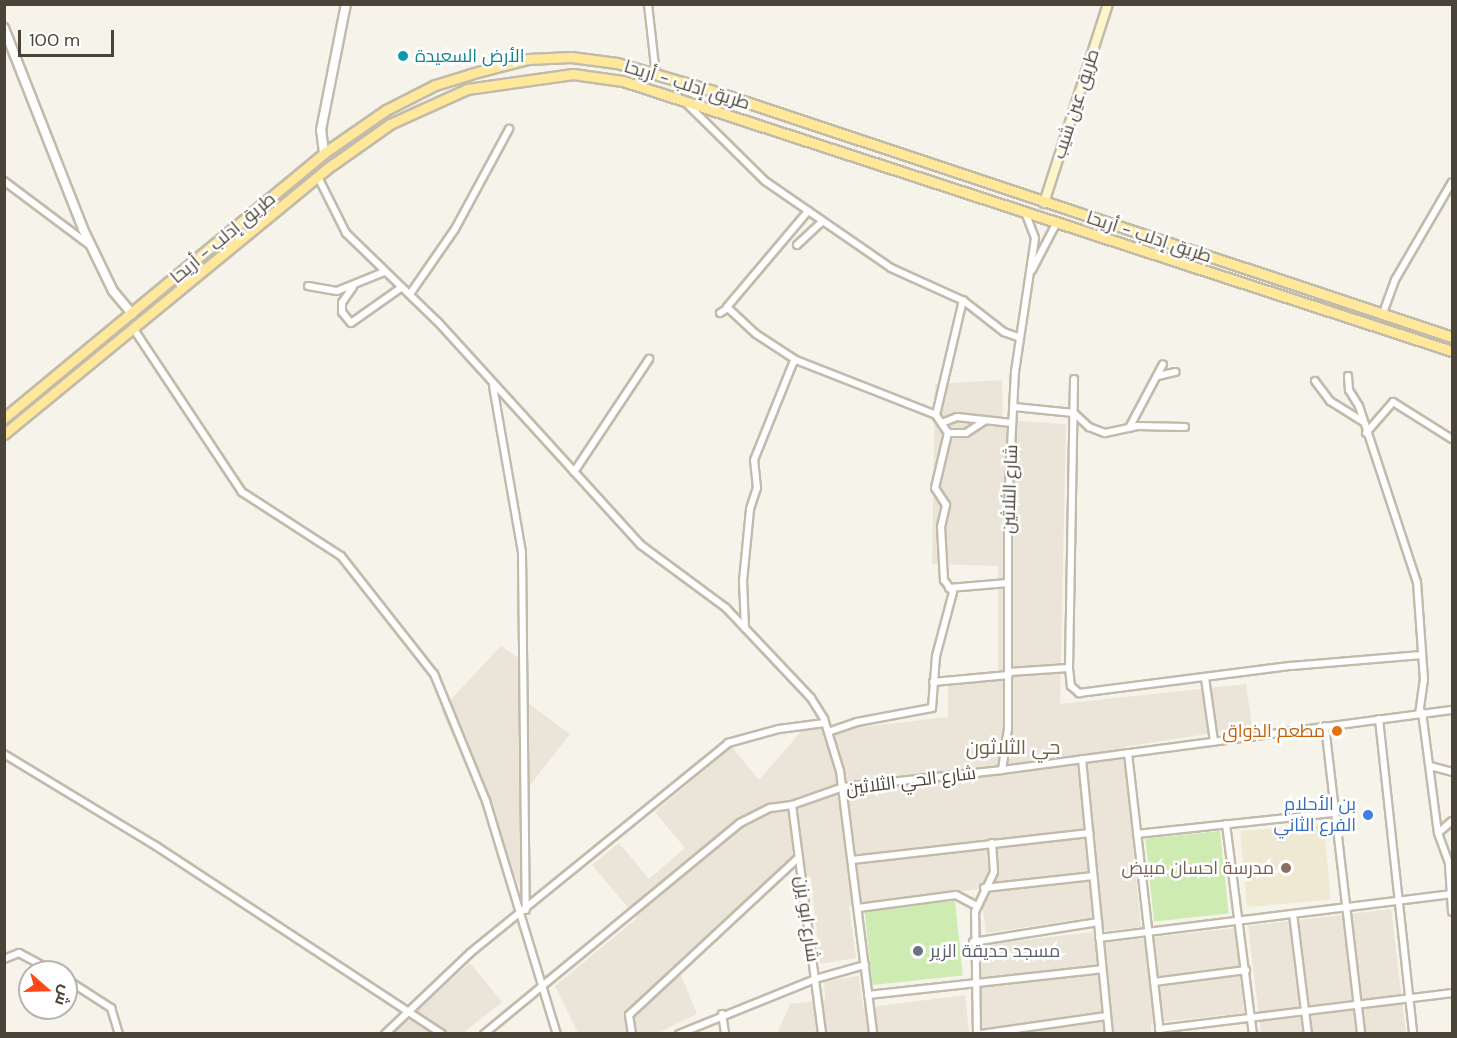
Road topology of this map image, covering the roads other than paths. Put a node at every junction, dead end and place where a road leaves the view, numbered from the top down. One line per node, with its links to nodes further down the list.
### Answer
1 (346, 4): 9 (street)
2 (648, 4): 6 (street)
3 (1108, 4): 15 (main road, طريق عين شيب)
4 (4, 28): 5 (street)
5 (7, 41): 22 (street)
6 (656, 75): 9 (main road, طريق إدلب - أريحا); 13 (main road, طريق إدلب - أريحا)
7 (683, 100): 10 (main road, طريق إدلب - أريحا); 14 (main road, طريق إدلب - أريحا); 16 (street)
8 (509, 129): 29 (street)
9 (324, 153): 20 (main road, طريق إدلب - أريحا)
10 (318, 177): 23 (main road, طريق إدلب - أريحا); 24 (street)
11 (4, 181): 22 (street)
12 (1452, 182): 33 (street)
13 (984, 184): 14 (main road); 15 (main road, طريق إدلب - أريحا)
14 (980, 196): 17 (main road, طريق إدلب - أريحا)
15 (1044, 203): 33 (main road, طريق إدلب - أريحا)
16 (808, 211): 18 (street); 31 (street)
17 (1024, 211): 19 (main road, طريق إدلب - أريحا); 25 (street, شارع الثلاثين)
18 (823, 221): 21 (street); 30 (street)
19 (1057, 222): 25 (street); 38 (main road, طريق إدلب - أريحا)
20 (222, 239): 23 (main road); 34 (main road, طريق إدلب - أريحا)
21 (797, 245)
22 (91, 246): 34 (street)
23 (230, 250): 35 (main road, طريق إدلب - أريحا)
24 (384, 272): 27 (street); 28 (street)
25 (1028, 282): 37 (street, شارع الثلاثين)
26 (308, 286): 27 (street)
27 (353, 287): 28 (street)
28 (402, 287): 29 (street)
29 (410, 294): 47 (street)
30 (963, 300): 37 (street); 50 (street)
31 (727, 307): 32 (street); 40 (street)
32 (720, 313)
33 (1383, 313): 36 (main road, طريق إدلب - أريحا)
34 (132, 314): 51 (main road, طريق إدلب - أريحا)
35 (133, 328): 60 (main road, طريق إدلب - أريحا); 103 (street)
36 (1452, 337)
37 (1018, 338): 48 (street, شارع الثلاثين)
38 (1452, 351)
39 (649, 359): 62 (street)
40 (796, 360): 50 (street); 65 (street)
41 (1163, 364): 43 (street)
42 (1176, 372): 43 (street)
43 (1158, 376): 57 (street)
44 (1348, 376): 55 (street)
45 (1074, 379): 49 (street)
46 (1315, 381): 55 (street)
47 (493, 385): 62 (street); 103 (street)
48 (1014, 407): 49 (street); 54 (street, شارع الثلاثين)
49 (1074, 413): 57 (street); 67 (street)
50 (936, 415): 52 (street)
51 (4, 418)
52 (944, 422): 53 (street); 58 (street)
53 (983, 422): 54 (street); 58 (street)
54 (1012, 423): 63 (street, شارع الثلاثين)
55 (1364, 423): 59 (street)
56 (1185, 427): 57 (street)
57 (1129, 428)
58 (948, 433): 64 (street)
59 (1366, 433): 61 (street); 66 (street)
60 (4, 434)
61 (1452, 439)
62 (574, 472): 65 (street)
63 (1008, 583): 64 (street); 68 (street, شارع الثلاثين)
64 (949, 588): 70 (street)
65 (746, 628): 74 (street)
66 (1422, 655): 69 (street); 72 (street)
67 (1069, 668): 68 (street); 69 (street)
68 (1009, 673): 70 (street); 82 (street, شارع الثلاثين)
69 (1205, 678): 77 (street)
70 (933, 682): 76 (street)
71 (1452, 710): 72 (street, شارع الحي الثلاثين)
72 (1420, 712): 73 (street, شارع الحي الثلاثين); 81 (street)
73 (1379, 719): 75 (street, شارع الحي الثلاثين); 99 (street)
74 (825, 723): 76 (street); 103 (street)
75 (1325, 726): 77 (street, شارع الحي الثلاثين); 86 (street)
76 (828, 732): 84 (street)
77 (1214, 741): 78 (street, شارع الحي الثلاثين)
78 (1128, 753): 80 (street, شارع الحي الثلاثين); 91 (street)
79 (4, 754): 125 (street)
80 (1082, 759): 82 (street, شارع الحي الثلاثين); 89 (street)
81 (1430, 766): 83 (street); 90 (street)
82 (1002, 770): 84 (street, شارع الحي الثلاثين)
83 (1452, 772)
84 (843, 787): 85 (street, شارع الحي الثلاثين); 94 (street)
85 (792, 804): 93 (street, شارع ابو يزن); 119 (street, شارع الحي الثلاثين)
86 (1334, 813): 88 (street); 102 (street)
87 (1452, 821): 90 (street)
88 (1226, 824): 91 (street); 106 (street)
89 (1089, 833): 92 (street); 96 (street)
90 (1438, 833): 95 (street)
91 (1137, 834): 108 (street)
92 (992, 843): 94 (street); 97 (street)
93 (799, 857): 116 (street, شارع ابو يزن); 136 (street)
94 (852, 860): 101 (street)
95 (1451, 865): 98 (street)
96 (1094, 876): 97 (street); 107 (street)
97 (984, 888): 100 (street)
98 (1450, 894): 99 (street); 104 (street)
99 (1396, 902): 102 (street); 123 (street)
100 (977, 906): 101 (street); 110 (street)
101 (858, 908): 113 (street)
102 (1347, 908): 105 (street); 124 (street)
103 (524, 912): 119 (street); 125 (street)
104 (1452, 912)
105 (1293, 914): 106 (street); 126 (street)
106 (1240, 920): 108 (street); 115 (street)
107 (1098, 922): 109 (street); 110 (street)
108 (1148, 930): 109 (street); 117 (street)
109 (1099, 938): 114 (street)
110 (973, 942): 118 (street)
111 (4, 959): 112 (street)
112 (32, 960)
113 (865, 965): 116 (street); 122 (street)
114 (1102, 969): 118 (street); 128 (street)
115 (1246, 970): 117 (street); 129 (street)
116 (815, 979): 127 (street); 139 (street, شارع ابو يزن)
117 (1154, 981): 130 (street)
118 (973, 982): 122 (street); 141 (street)
119 (542, 984): 134 (street, شارع الحي الثلاثين); 135 (street)
120 (78, 987): 131 (street)
121 (1452, 993): 123 (street)
122 (868, 995): 140 (street)
123 (1408, 997): 124 (street); 146 (street)
124 (1357, 1004): 126 (street); 145 (street)
125 (407, 1009): 132 (street); 133 (street)
126 (1305, 1012): 129 (street); 144 (street)
127 (722, 1014): 137 (street); 138 (street)
128 (1107, 1016): 141 (street); 142 (street)
129 (1251, 1018): 130 (street); 143 (street)
130 (1159, 1031)
131 (119, 1034)
132 (384, 1034)
133 (442, 1034)
134 (484, 1034)
135 (557, 1034)
136 (632, 1034)
137 (679, 1034)
138 (725, 1034)
139 (822, 1034)
140 (873, 1034)
141 (978, 1034)
142 (1109, 1034)
143 (1253, 1034)
144 (1308, 1034)
145 (1360, 1034)
146 (1413, 1034)

